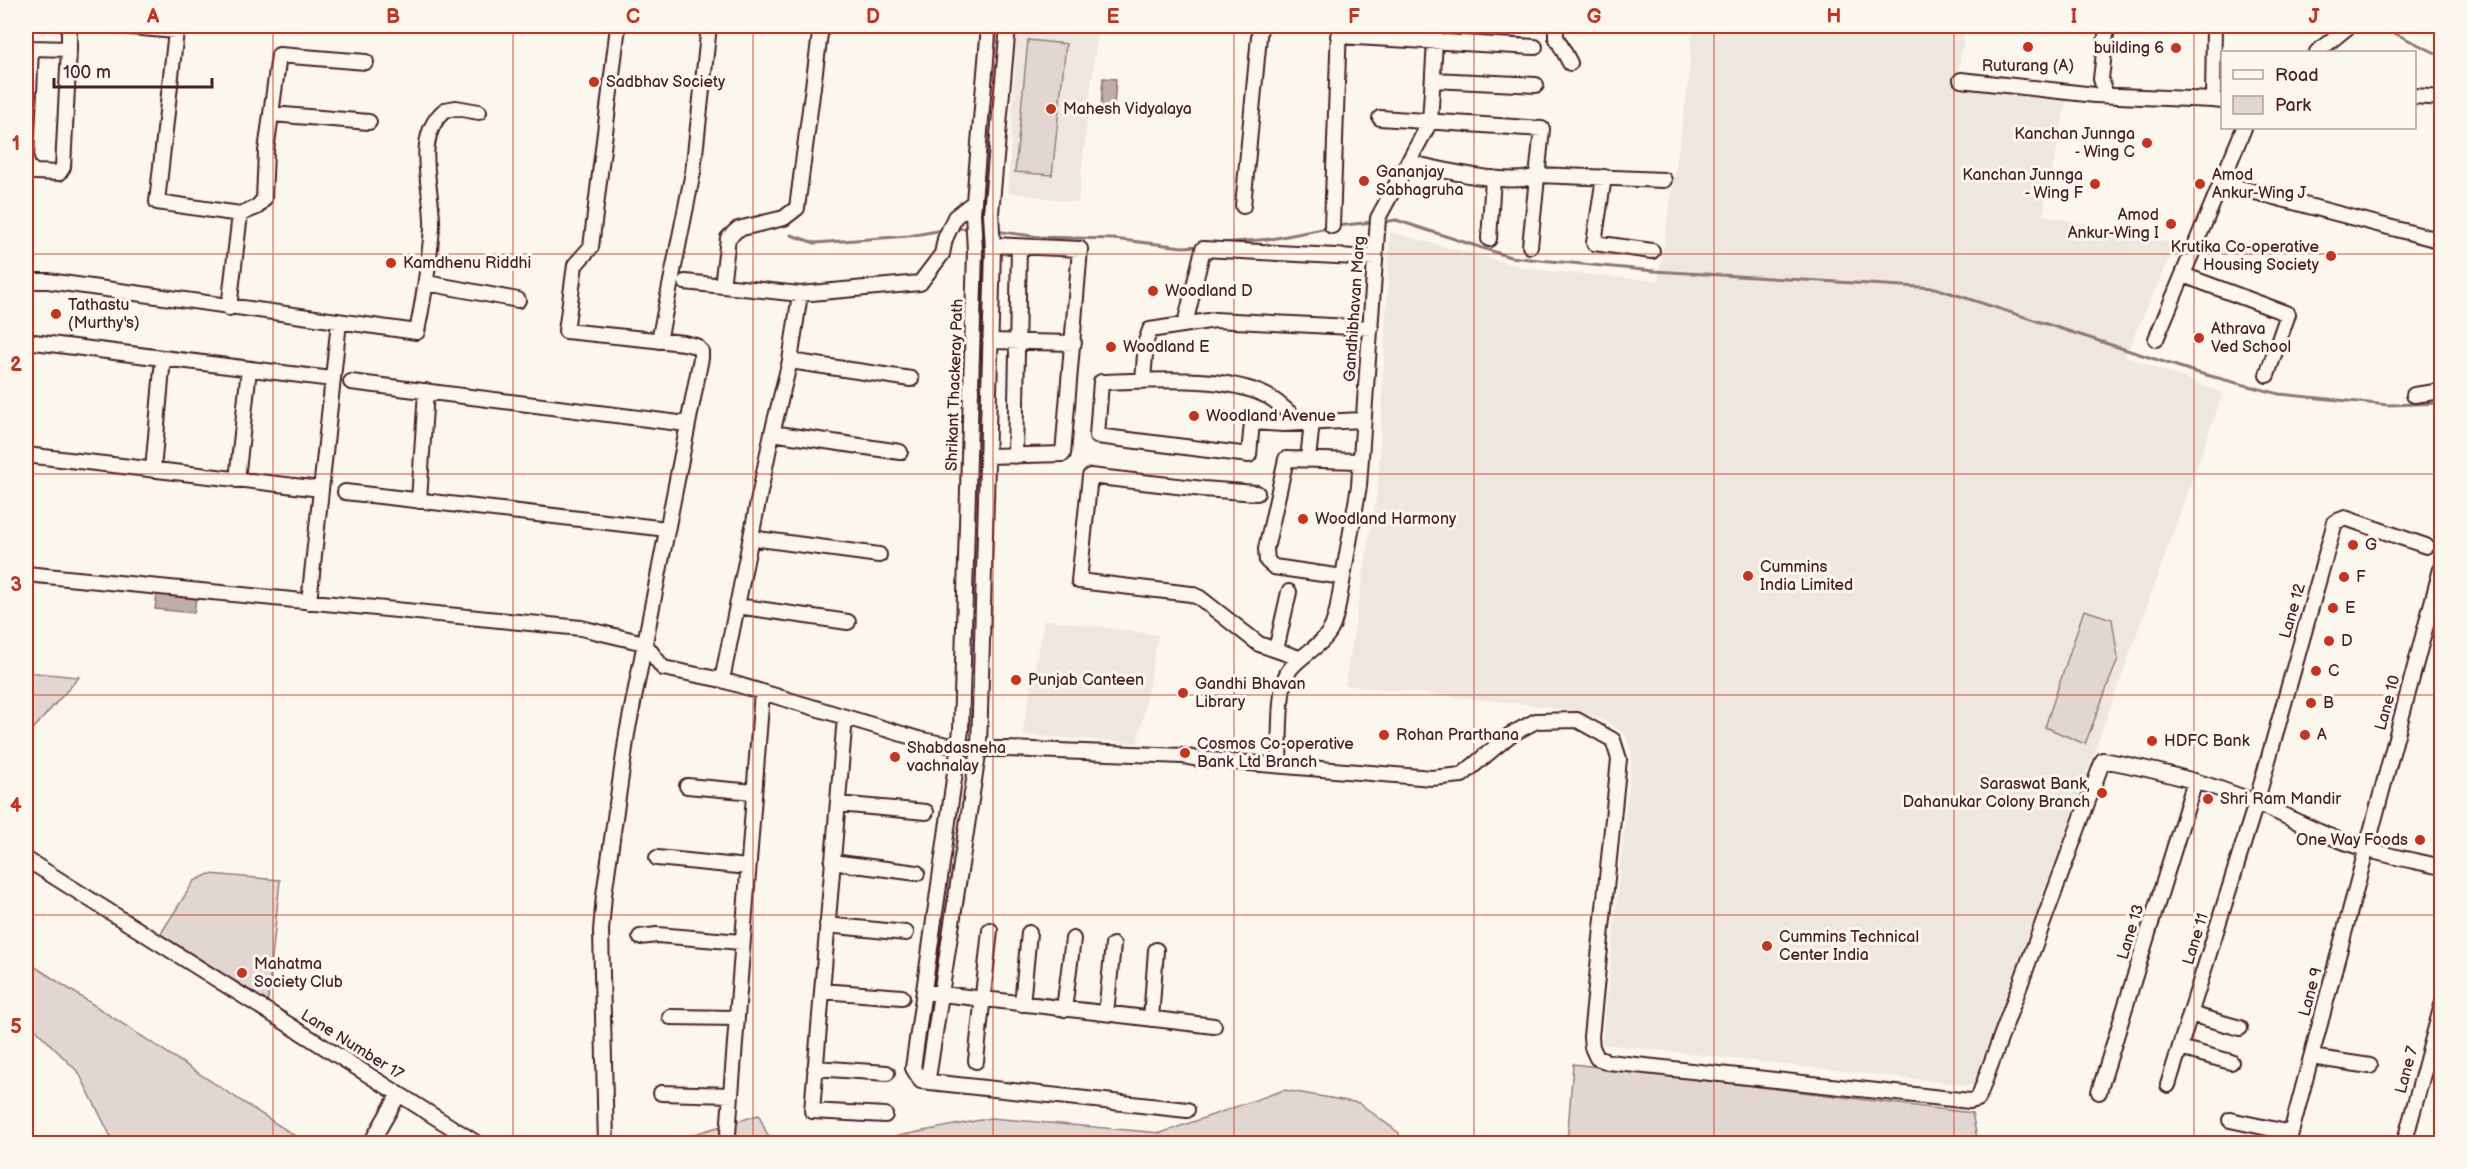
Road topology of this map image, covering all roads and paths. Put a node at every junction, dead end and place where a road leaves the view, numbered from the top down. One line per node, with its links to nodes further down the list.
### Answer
1 (69, 26): 18 (street)
2 (119, 26): 43 (street)
3 (618, 26): 64 (street)
4 (709, 26): 64 (street)
5 (821, 26): 56 (street)
6 (989, 26): 42 (street, Shrikant Thackeray Path)
7 (1008, 26): 46 (street, Shrikant Thackeray Path)
8 (1260, 26): 41 (street)
9 (1436, 26): 15 (street, Gandhibhavan Marg)
10 (1556, 26): 21 (street)
11 (2107, 26): 25 (street)
12 (2214, 26): 28 (street)
13 (2349, 26): 19 (street)
14 (1339, 31): 15 (street); 44 (street)
15 (1435, 41): 16 (street); 22 (street, Gandhibhavan Marg)
16 (1535, 47)
17 (28, 48): 18 (street); 18 (street)
18 (69, 49)
19 (2318, 51)
20 (366, 62): 30 (street)
21 (1570, 63)
22 (1432, 80): 24 (street); 33 (street, Gandhibhavan Marg)
23 (1961, 80): 25 (street)
24 (1536, 85)
25 (2106, 95): 28 (street)
26 (2416, 96): 27 (street)
27 (2442, 98)
28 (2218, 100)
29 (480, 112): 55 (street)
30 (272, 114): 32 (street); 43 (street)
31 (1380, 118): 33 (street)
32 (369, 122)
33 (1430, 122): 35 (street, Gandhibhavan Marg); 36 (street)
34 (2244, 129): 40 (street)
35 (1408, 162): 38 (street); 51 (street, Gandhibhavan Marg)
36 (1538, 175): 37 (street); 38 (street); 48 (street)
37 (1604, 177): 39 (street); 50 (street)
38 (1493, 178): 45 (street)
39 (1664, 180)
40 (2221, 183): 47 (street); 52 (street)
41 (1243, 206)
42 (974, 208): 57 (street); 113 (street, Shrikant Thackeray Path)
43 (240, 214): 59 (street)
44 (1332, 226)
45 (1489, 239)
46 (993, 241): 49 (street); 66 (street, Shrikant Thackeray Path)
47 (2442, 241)
48 (1530, 246)
49 (1019, 247): 67 (street); 68 (street)
50 (1652, 251)
51 (1375, 258): 61 (street); 62 (street, Gandhibhavan Marg)
52 (2183, 275): 63 (street); 72 (street)
53 (26, 281): 59 (street)
54 (686, 282): 56 (street)
55 (427, 283): 58 (street); 60 (street)
56 (722, 286): 57 (street)
57 (800, 294): 70 (street)
58 (518, 300)
59 (229, 308): 60 (street)
60 (339, 322): 73 (street)
61 (1185, 324): 62 (street); 75 (street)
62 (1371, 328): 80 (street, Gandhibhavan Marg)
63 (2156, 339)
64 (659, 340): 82 (street)
65 (26, 341): 69 (street)
66 (990, 341): 67 (street); 86 (street, Shrikant Thackeray Path)
67 (1016, 341): 68 (street); 87 (street)
68 (1074, 343): 87 (street)
69 (163, 358): 71 (street); 90 (street)
70 (790, 361): 74 (street); 83 (street)
71 (249, 369): 73 (street); 91 (street)
72 (2267, 375)
73 (332, 379): 92 (street)
74 (911, 379)
75 (1143, 381): 81 (street); 81 (street)
76 (351, 382): 77 (street)
77 (426, 391): 82 (street); 95 (street)
78 (2442, 391): 79 (street)
79 (2414, 395)
80 (1362, 420): 81 (street); 89 (street, Gandhibhavan Marg)
81 (1306, 422): 88 (street)
82 (687, 424): 96 (street)
83 (772, 433): 84 (street); 97 (street)
84 (900, 452)
85 (26, 455): 90 (street)
86 (987, 456): 87 (street); 114 (street, Shrikant Thackeray Path)
87 (1015, 456)
88 (1308, 459): 89 (street); 102 (street)
89 (1360, 461): 102 (street, Gandhibhavan Marg)
90 (153, 470): 91 (street)
91 (237, 480): 92 (street)
92 (321, 489): 104 (street)
93 (345, 492): 95 (street)
94 (1257, 493): 108 (street)
95 (418, 501): 96 (street)
96 (667, 529): 107 (street)
97 (751, 538): 99 (street); 105 (street)
98 (2426, 546): 119 (street, Lane 12)
99 (879, 555)
100 (2442, 565): 124 (street, Lane 10)
101 (26, 574): 104 (street)
102 (1343, 577): 109 (street, Gandhibhavan Marg)
103 (1289, 592): 108 (street)
104 (309, 602): 107 (street)
105 (737, 606): 106 (street); 110 (street)
106 (848, 622)
107 (644, 642): 110 (street); 175 (street)
108 (1276, 650): 109 (street)
109 (1299, 658): 115 (street, Gandhibhavan Marg)
110 (722, 680): 111 (street)
111 (762, 692): 112 (street); 118 (street)
112 (845, 717): 113 (street); 120 (street)
113 (958, 747): 114 (street); 122 (street, Shrikant Thackeray Path)
114 (979, 748): 115 (street); 123 (street, Shrikant Thackeray Path)
115 (1279, 765): 116 (street)
116 (2195, 781): 119 (street); 164 (street, Lane 13)
117 (687, 786): 118 (street)
118 (754, 792): 128 (street)
119 (2256, 803): 124 (street); 149 (street, Lane 11)
120 (838, 804): 121 (street); 127 (street)
121 (926, 812)
122 (946, 835): 123 (street); 141 (street, Shrikant Thackeray Path)
123 (965, 837): 142 (street, Shrikant Thackeray Path)
124 (2367, 850): 129 (street); 156 (street, Lane 9)
125 (657, 858): 128 (street)
126 (26, 859): 166 (street, Lane Number 17)
127 (832, 862): 130 (street); 131 (street)
128 (748, 867): 137 (street)
129 (2442, 867)
130 (917, 873)
131 (827, 925): 133 (street); 140 (street)
132 (990, 930): 144 (street)
133 (906, 933)
134 (1029, 933): 145 (street)
135 (640, 937): 137 (street)
136 (1073, 939): 147 (street)
137 (741, 942): 151 (street)
138 (1113, 945): 148 (street)
139 (1156, 950): 152 (street)
140 (822, 991): 143 (street); 160 (street)
141 (924, 992): 142 (street); 162 (street, Shrikant Thackeray Path)
142 (940, 994): 144 (street); 162 (street, Shrikant Thackeray Path)
143 (902, 998)
144 (983, 999): 145 (street); 157 (street)
145 (1022, 1004): 147 (street)
146 (2442, 1005): 176 (street, Lane 7)
147 (1064, 1009): 148 (street)
148 (1106, 1013): 152 (street)
149 (2190, 1014): 154 (street); 155 (street, Lane 11)
150 (670, 1017): 151 (street)
151 (736, 1018): 167 (street)
152 (1151, 1019): 153 (street)
153 (1214, 1026)
154 (2240, 1028)
155 (2180, 1048): 158 (street); 163 (street, Lane 11)
156 (2311, 1056): 159 (street); 172 (street, Lane 9)
157 (976, 1061)
158 (2231, 1062)
159 (2370, 1066)
160 (815, 1068): 161 (street); 169 (street)
161 (887, 1073)
162 (921, 1081): 168 (street)
163 (2168, 1085)
164 (2099, 1092)
165 (661, 1093): 167 (street)
166 (399, 1094): 173 (street); 174 (street, Lane Number 17)
167 (731, 1095): 171 (street)
168 (1187, 1110)
169 (885, 1115)
170 (2230, 1120): 172 (street)
171 (728, 1134)
172 (2283, 1138)
173 (372, 1141)
174 (478, 1143)
175 (606, 1143)
176 (2404, 1143)

